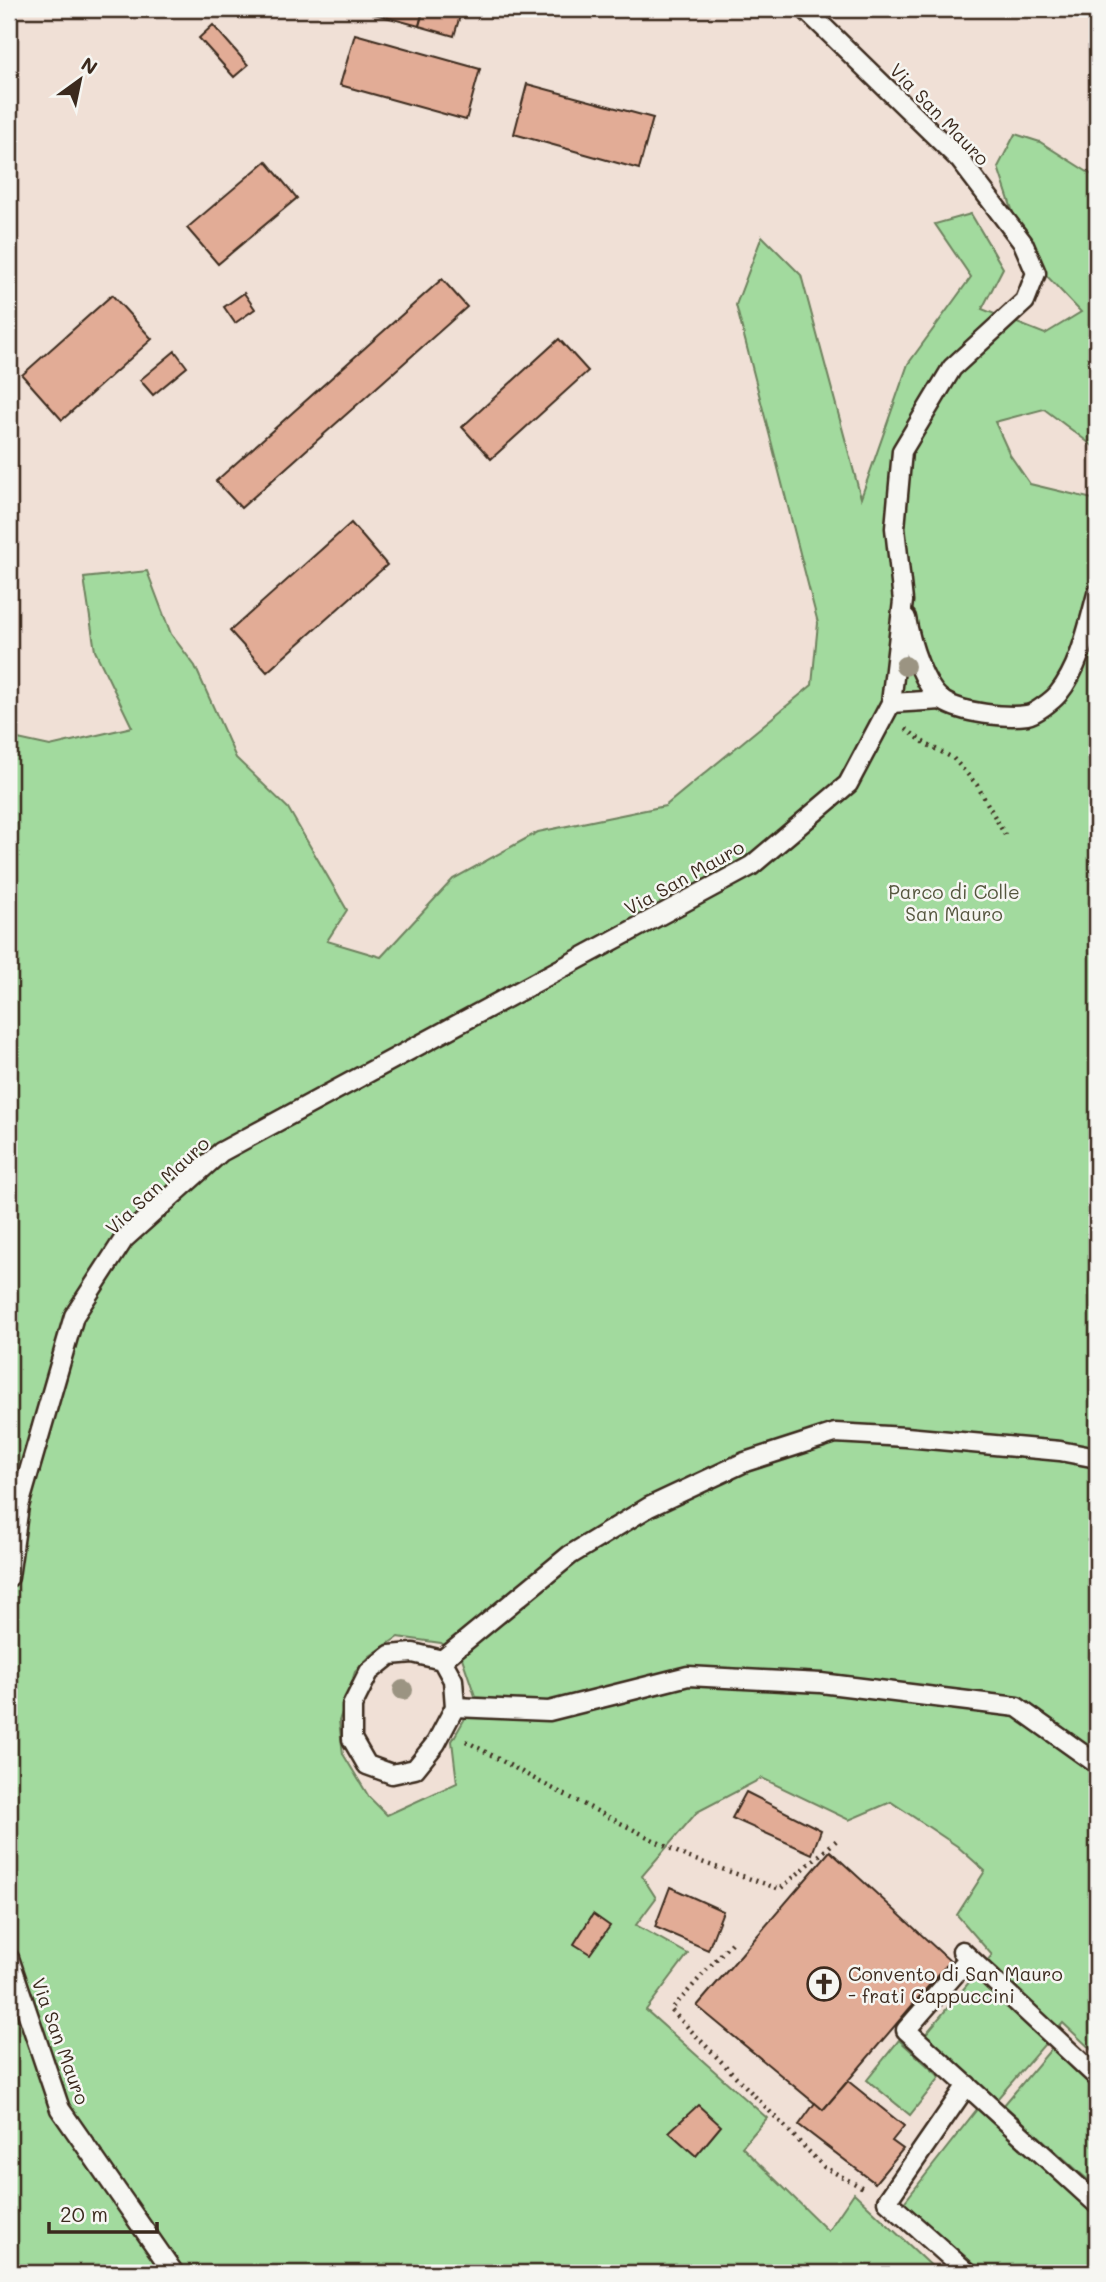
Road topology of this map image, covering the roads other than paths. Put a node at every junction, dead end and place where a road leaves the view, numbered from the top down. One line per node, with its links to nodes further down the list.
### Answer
1 (805, 9): 3 (lane, Via San Mauro)
2 (1097, 594): 4 (lane)
3 (903, 601): 4 (lane); 5 (lane, Via San Mauro)
4 (942, 700): 5 (lane)
5 (888, 709): 7 (lane, Via San Mauro)
6 (1097, 1458): 8 (lane)
7 (9, 1577)
8 (442, 1660): 9 (lane); 9 (lane)
9 (455, 1707): 10 (lane)
10 (1097, 1764)
11 (9, 1958): 15 (lane, Via San Mauro)
12 (1097, 2077): 13 (lane)
13 (967, 2085): 14 (lane); 16 (lane)
14 (1097, 2204)
15 (174, 2273)
16 (968, 2273)

